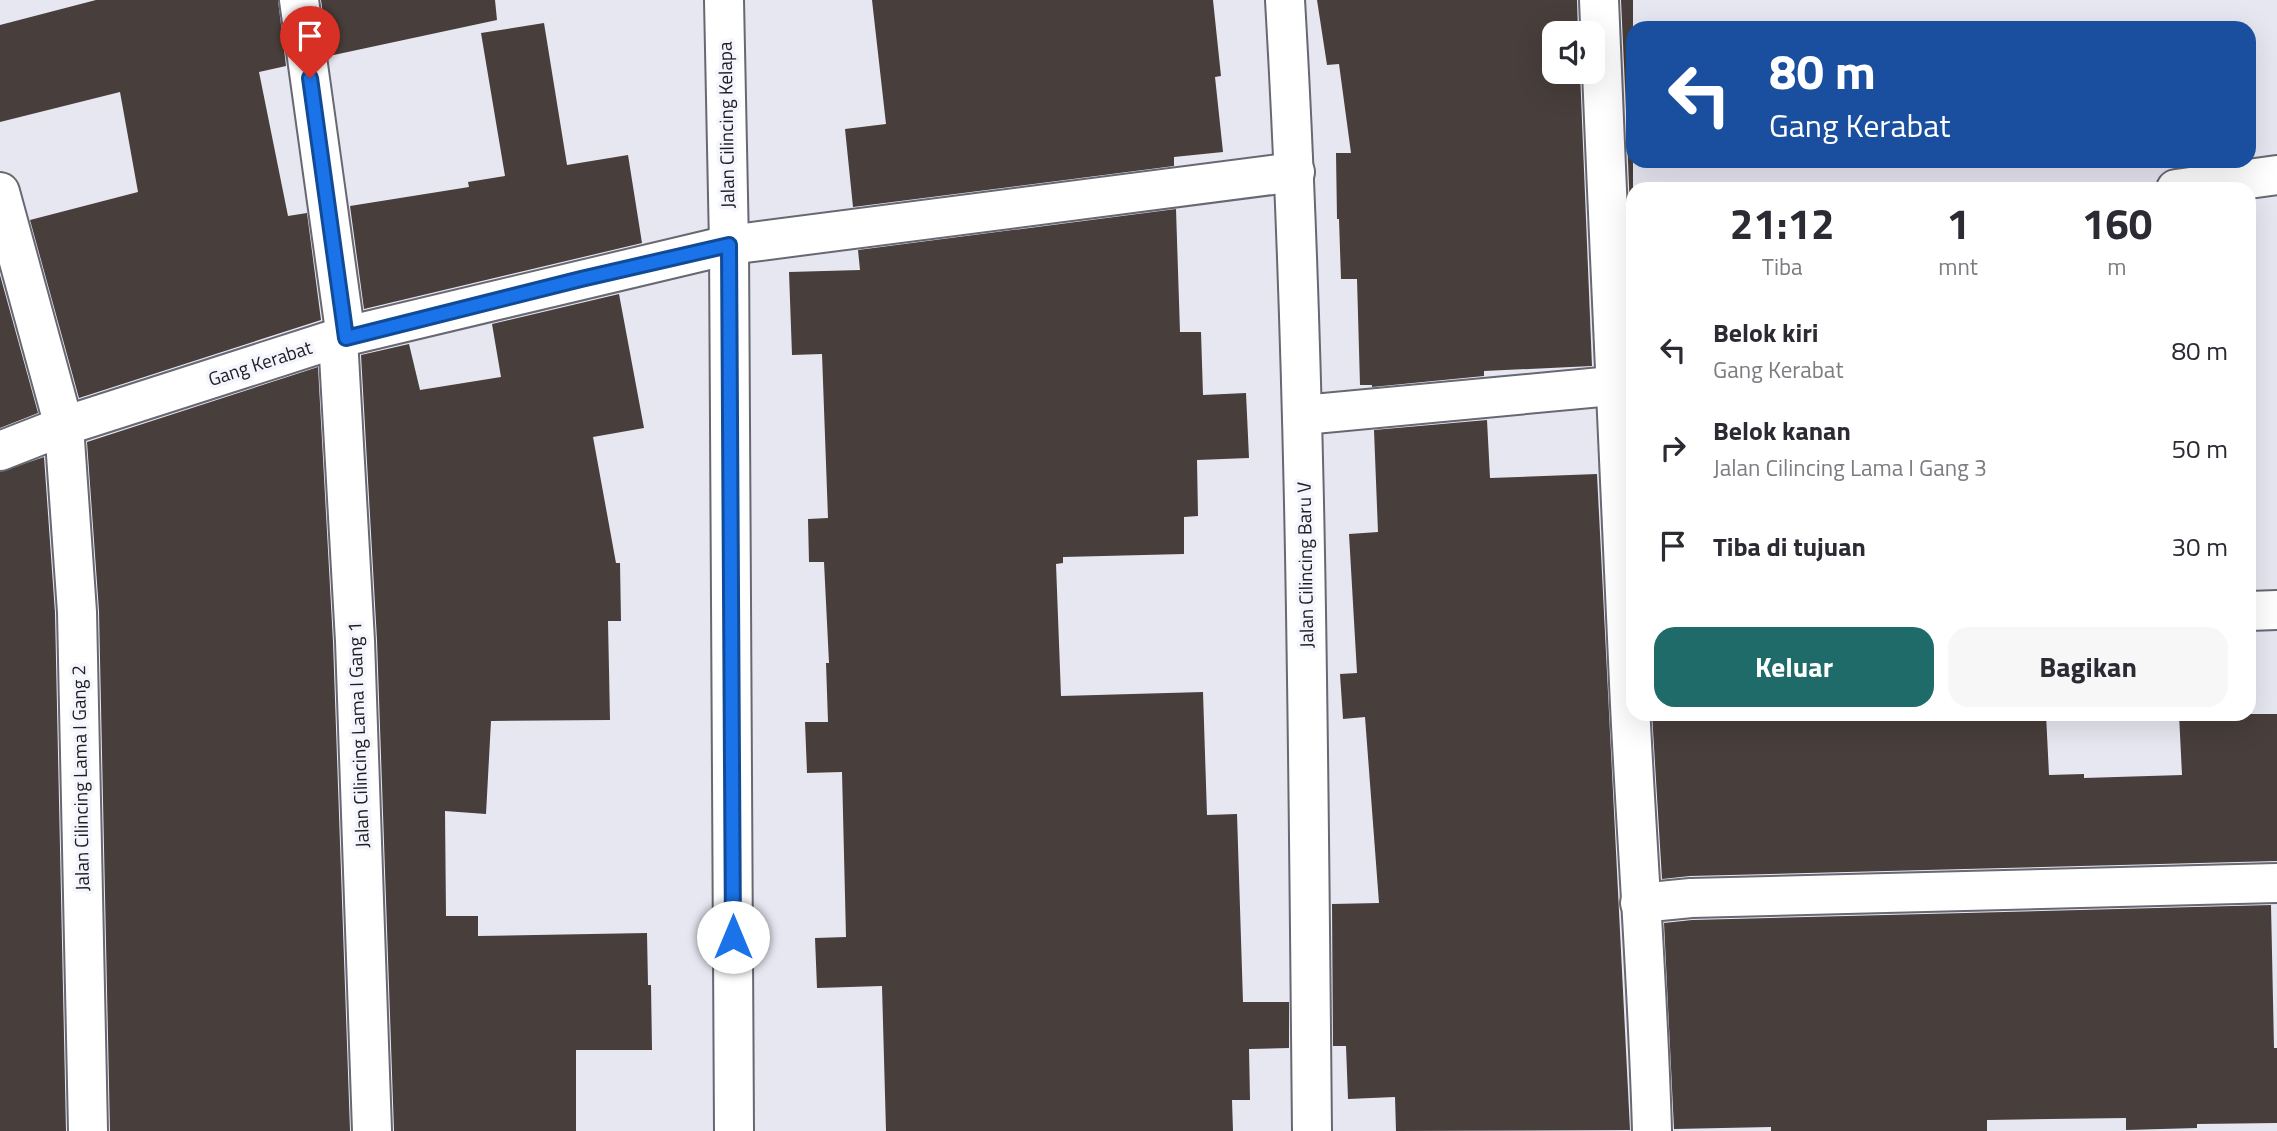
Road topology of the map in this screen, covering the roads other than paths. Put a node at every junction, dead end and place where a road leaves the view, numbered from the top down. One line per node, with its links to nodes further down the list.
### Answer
1 (299, 0): 11 (street, Jalan Cilincing Lama I Gang 1)
2 (724, 0): 10 (street, Jalan Cilincing Kelapa)
3 (1285, 0): 5 (street, Jalan Cilincing Baru V)
4 (1599, 0): 9 (street)
5 (1295, 172): 10 (street, Gang Kerabat); 13 (street, Jalan Cilincing Baru V)
6 (2277, 175): 7 (street)
7 (2226, 182)
8 (0, 192): 14 (street, Jalan Cilincing Lama I Gang 2)
9 (1621, 244): 12 (street)
10 (729, 245): 11 (street, Gang Kerabat); 24 (street, Jalan Cilincing Kelapa)
11 (342, 338): 14 (street, Gang Kerabat); 23 (street, Jalan Cilincing Lama I Gang 1)
12 (1623, 384): 13 (street); 16 (street)
13 (1303, 415): 25 (street, Jalan Cilincing Baru V)
14 (64, 426): 15 (street, Gang Kerabat); 22 (street, Jalan Cilincing Lama I Gang 2)
15 (0, 451)
16 (1626, 495)
17 (2277, 610): 18 (street)
18 (2256, 611)
19 (1633, 721): 21 (street)
20 (2277, 883): 21 (street)
21 (1640, 903): 26 (street)
22 (88, 1131)
23 (372, 1131)
24 (734, 1131)
25 (1312, 1131)
26 (1652, 1131)

